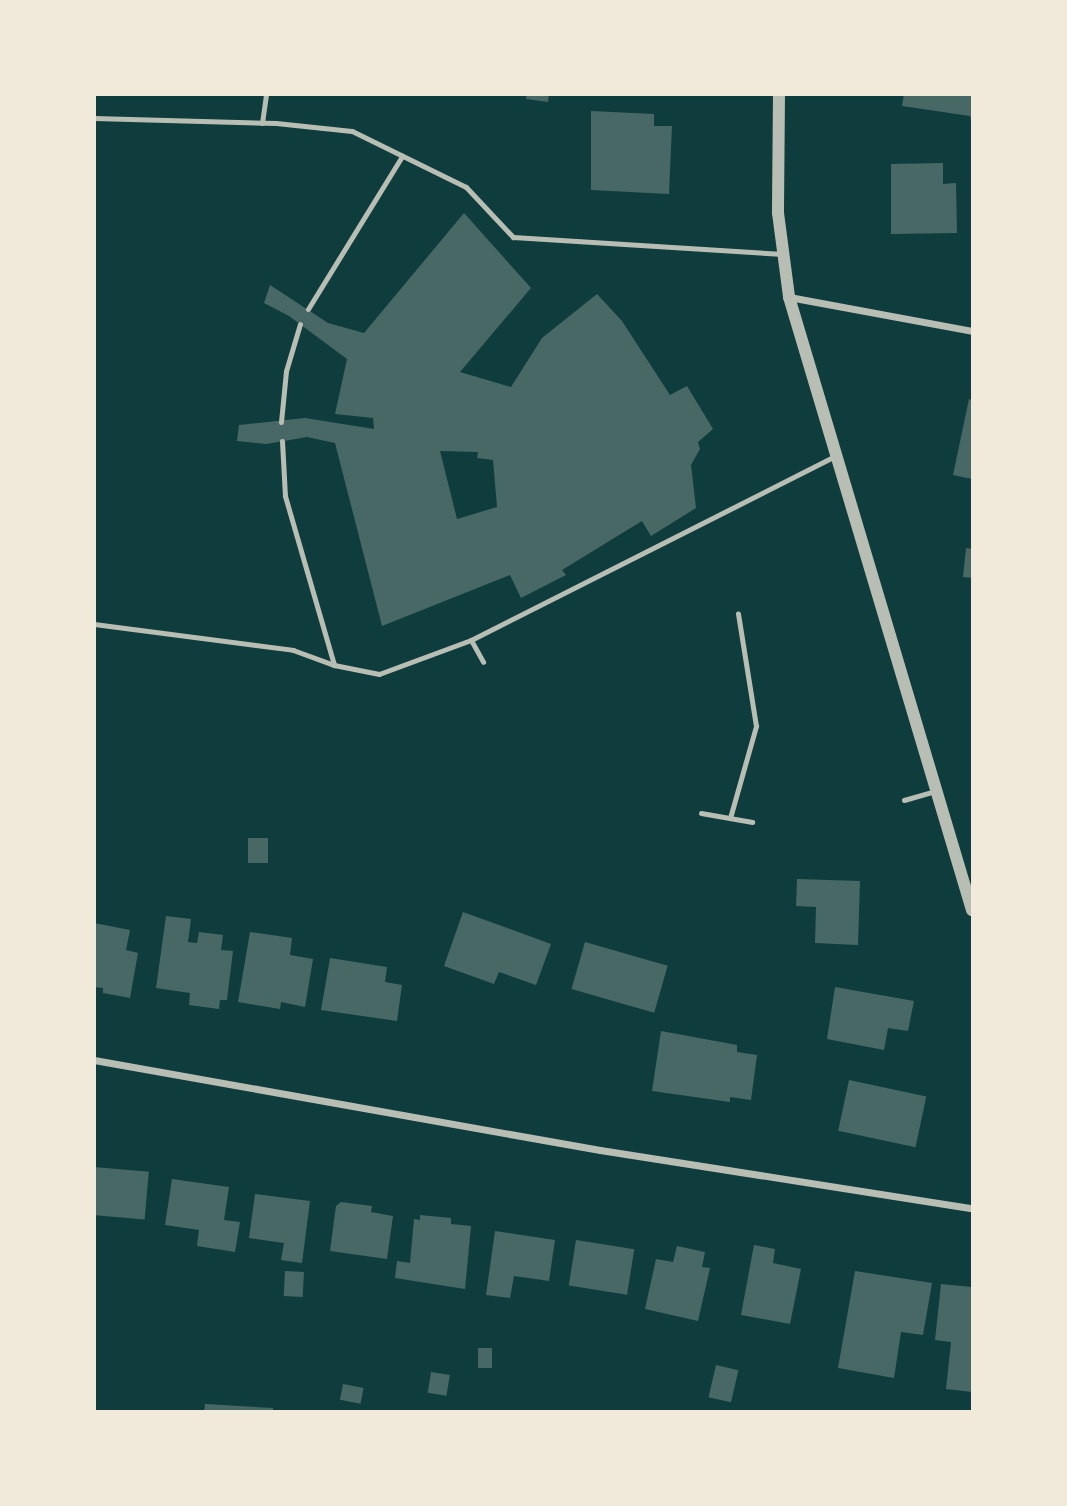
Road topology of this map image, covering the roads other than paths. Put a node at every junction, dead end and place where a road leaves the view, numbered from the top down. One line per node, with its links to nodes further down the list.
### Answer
1 (266, 94): 4 (lane)
2 (779, 94): 6 (street)
3 (94, 118): 4 (lane)
4 (262, 123): 5 (lane)
5 (402, 156): 6 (lane); 8 (lane)
6 (783, 254): 7 (street)
7 (789, 297): 10 (street); 13 (street)
8 (308, 309)
9 (300, 324): 11 (lane)
10 (972, 331)
11 (281, 422)
12 (282, 441): 18 (lane)
13 (836, 456): 16 (lane); 19 (street)
14 (738, 612): 22 (lane)
15 (94, 624): 18 (lane)
16 (471, 640): 17 (lane); 18 (lane)
17 (483, 662)
18 (334, 665)
19 (936, 791): 20 (lane); 24 (street)
20 (904, 800)
21 (701, 813): 22 (lane)
22 (730, 818): 23 (lane)
23 (752, 822)
24 (971, 903)
25 (94, 1060): 26 (street)
26 (972, 1208)

